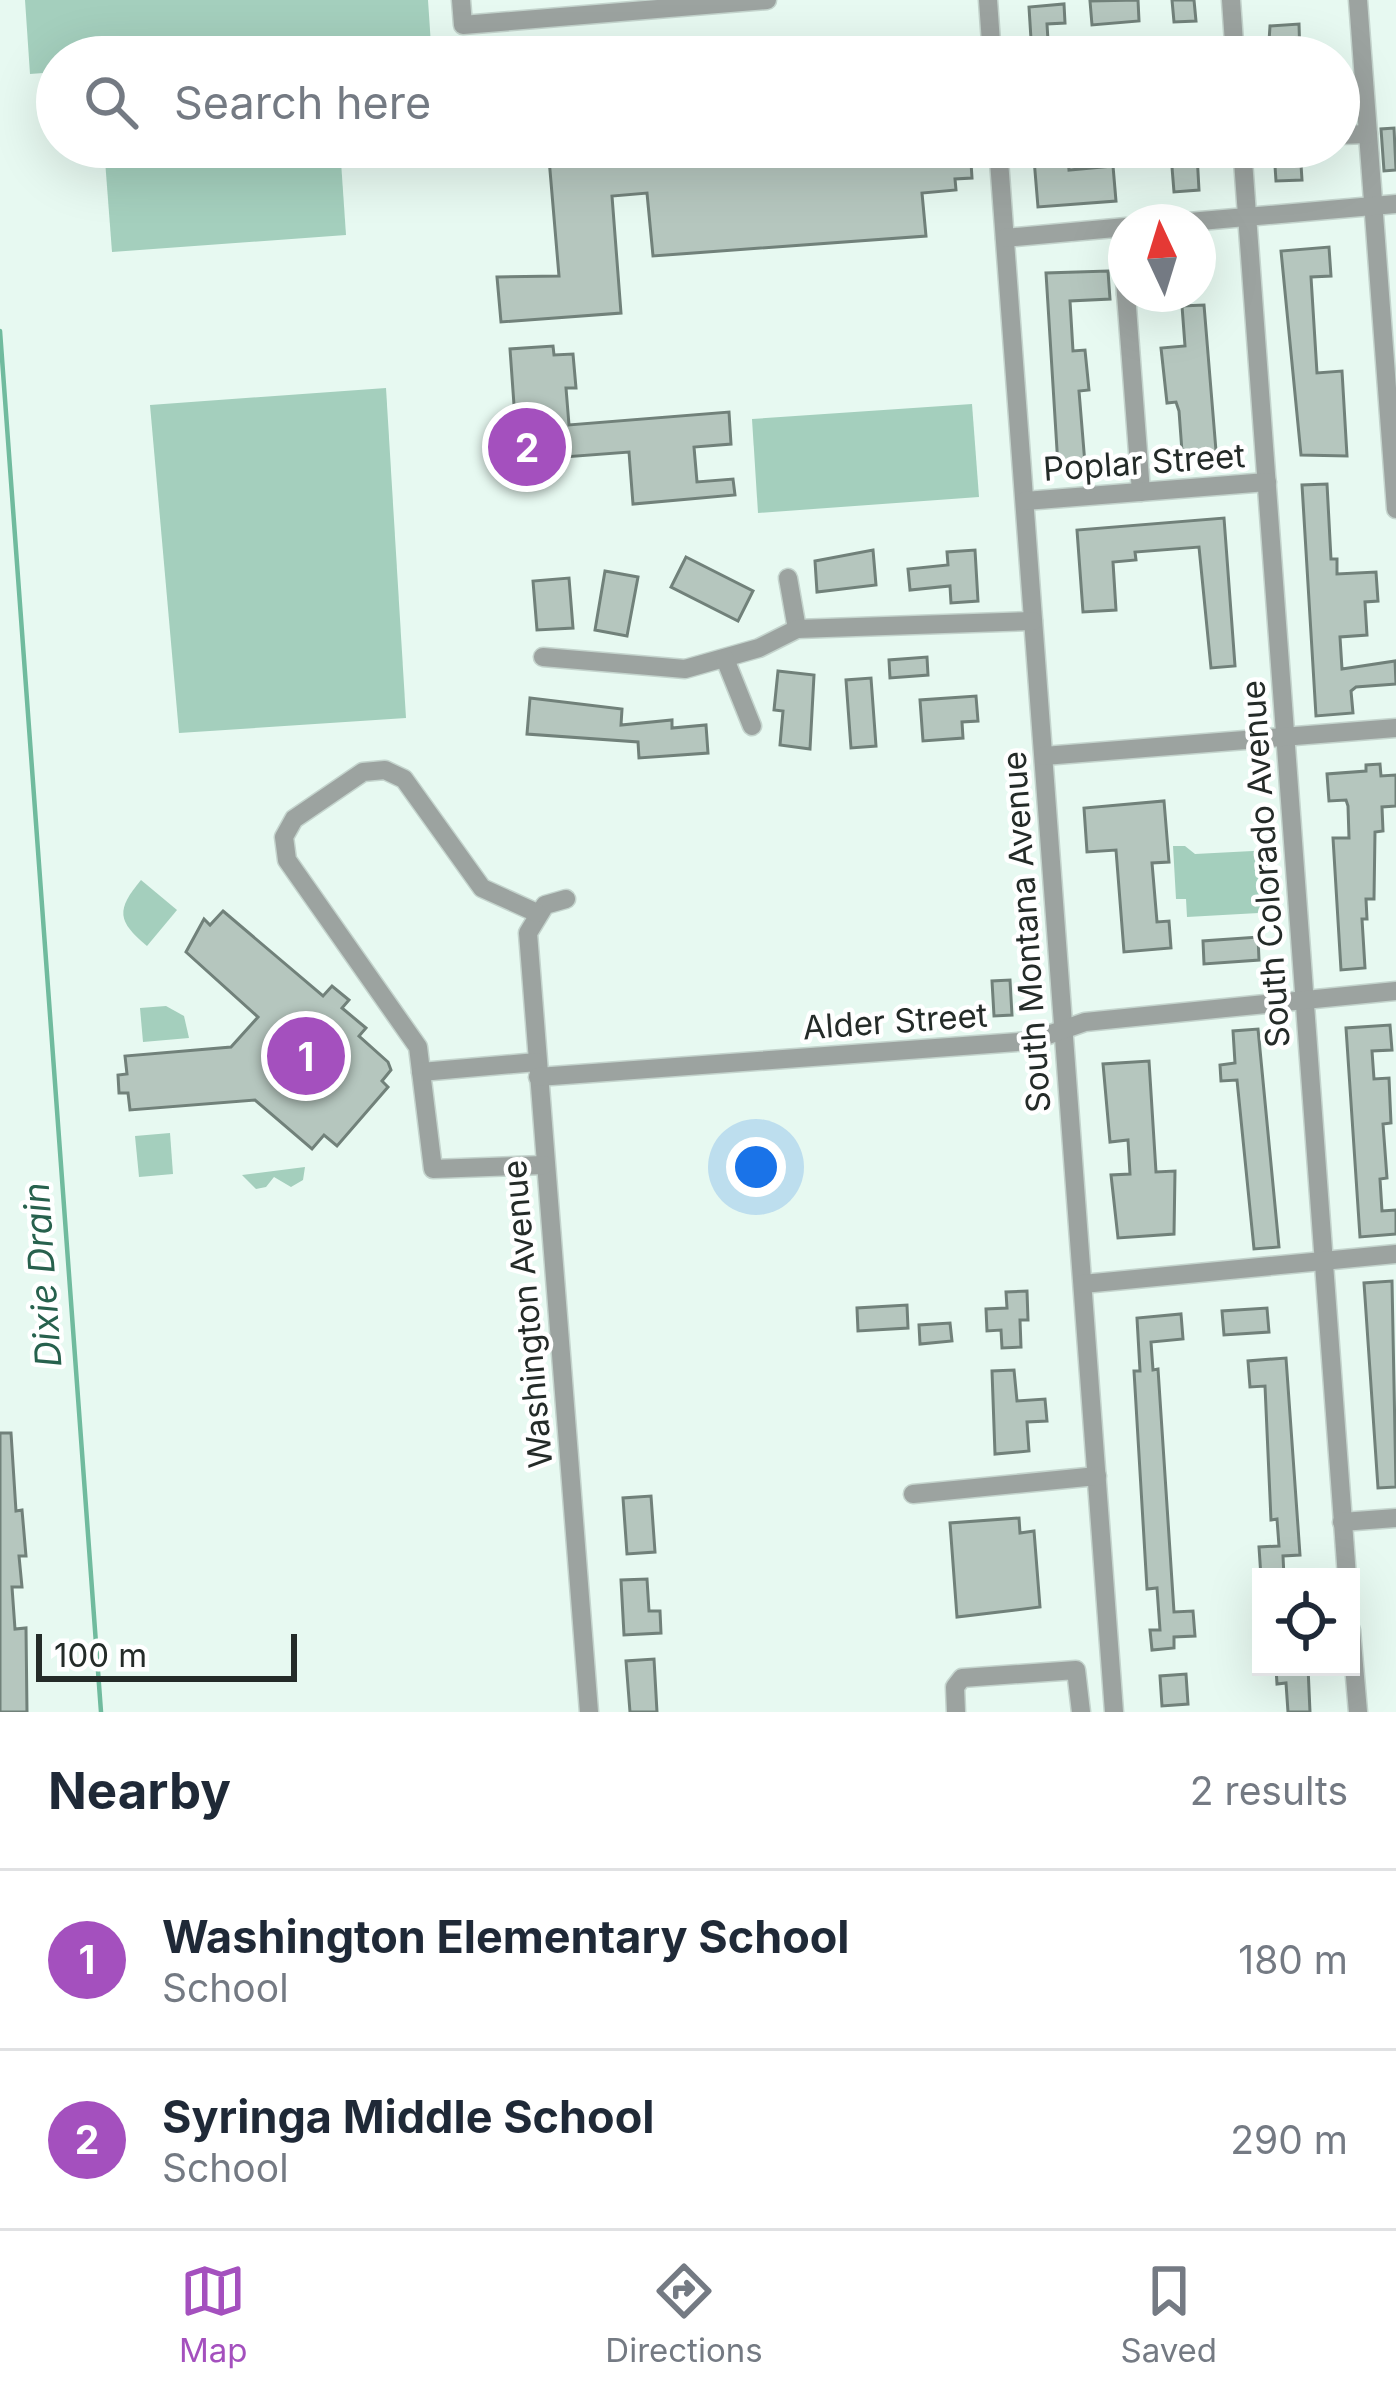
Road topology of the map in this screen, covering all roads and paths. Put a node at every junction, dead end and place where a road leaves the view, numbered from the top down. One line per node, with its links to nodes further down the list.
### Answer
1 (460, 0): 2 (street)
2 (767, 0)
3 (988, 0): 6 (street)
4 (1231, 0): 7 (street)
5 (1358, 0): 9 (street)
6 (991, 36)
7 (1234, 36)
8 (1360, 134): 9 (street)
9 (1368, 134): 13 (street)
10 (1000, 168): 17 (street, South Montana Avenue)
11 (1244, 168): 14 (street, South Colorado Avenue)
12 (1396, 204): 13 (street)
13 (1373, 206): 14 (street); 22 (street)
14 (1247, 217): 15 (street); 19 (street, South Colorado Avenue)
15 (1216, 220)
16 (1108, 229): 17 (street)
17 (1005, 238): 21 (street, South Montana Avenue)
18 (1127, 312): 20 (street)
19 (1267, 482): 20 (street, Poplar Street); 30 (street, South Colorado Avenue)
20 (1141, 492): 21 (street, Poplar Street)
21 (1025, 501): 24 (street, South Montana Avenue)
22 (1396, 509)
23 (788, 578): 25 (street)
24 (1034, 621): 25 (street); 31 (street, South Montana Avenue)
25 (797, 629): 27 (street)
26 (543, 657): 27 (street)
27 (725, 659): 28 (street)
28 (752, 726)
29 (1396, 728): 30 (street)
30 (1287, 736): 31 (street); 35 (street, South Colorado Avenue)
31 (1043, 756): 36 (street, South Montana Avenue)
32 (566, 899): 33 (street)
33 (537, 913): 37 (street, Washington Avenue); 38 (street)
34 (1396, 991): 35 (street, Alder Street)
35 (1304, 1001): 36 (street, Alder Street); 41 (street, South Colorado Avenue)
36 (1064, 1029): 37 (street, Alder Street); 42 (street, South Montana Avenue)
37 (538, 1070): 38 (street, Alder Street); 39 (street, Washington Avenue)
38 (421, 1072): 39 (street)
39 (544, 1165): 49 (street, Washington Avenue)
40 (1396, 1254): 41 (street)
41 (1322, 1260): 42 (street); 46 (street, South Colorado Avenue)
42 (1082, 1284): 43 (street, South Montana Avenue)
43 (1097, 1476): 44 (street); 52 (street, South Montana Avenue)
44 (913, 1494)
45 (1396, 1517): 46 (street)
46 (1342, 1522): 47 (street, South Colorado Avenue)
47 (1346, 1568)
48 (1355, 1676): 53 (street)
49 (589, 1712)
50 (956, 1712): 51 (street)
51 (1082, 1712)
52 (1114, 1712)
53 (1358, 1712)

